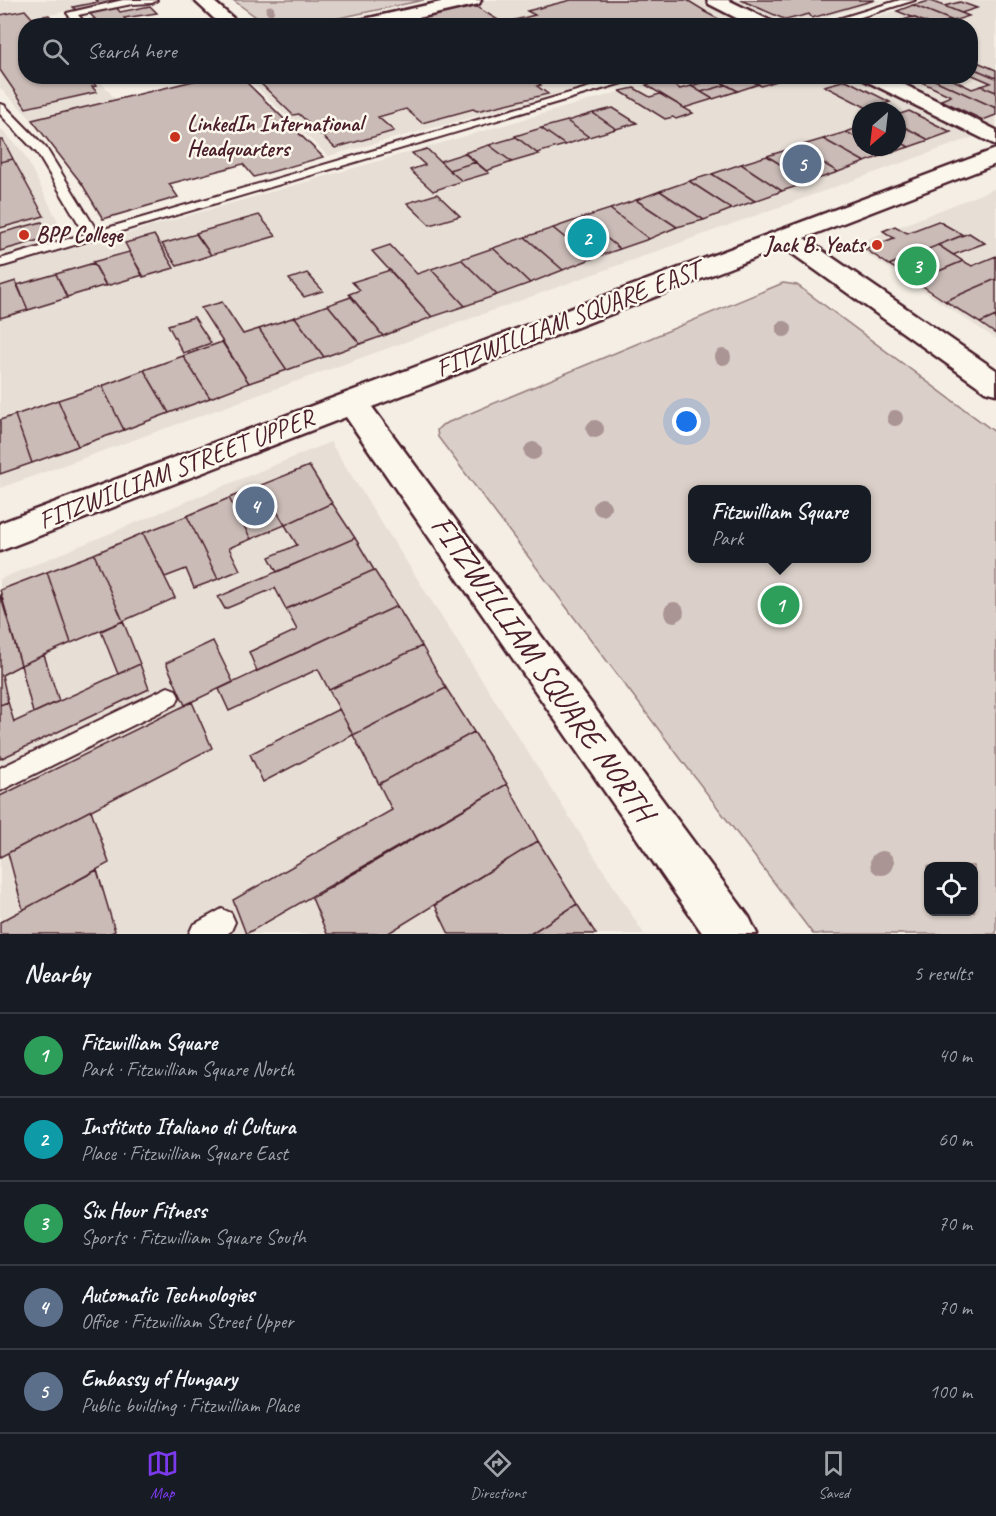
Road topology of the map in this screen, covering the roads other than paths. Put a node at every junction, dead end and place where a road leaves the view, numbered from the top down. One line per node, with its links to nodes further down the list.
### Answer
1 (152, 0): 6 (lane)
2 (202, 0): 7 (street)
3 (472, 0): 8 (street)
4 (715, 0): 9 (street)
5 (910, 0): 10 (lane)
6 (76, 18)
7 (223, 18)
8 (392, 18)
9 (750, 18)
10 (848, 18)
11 (614, 84): 16 (lane)
12 (887, 84): 14 (street)
13 (0, 107): 16 (lane)
14 (996, 138)
15 (996, 156): 17 (street, FITZWILLIAM SQUARE EAST)
16 (93, 236): 18 (lane)
17 (784, 236): 19 (street); 20 (street, FITZWILLIAM SQUARE EAST)
18 (0, 263)
19 (996, 384)
20 (352, 402): 21 (street, FITZWILLIAM STREET UPPER); 24 (street, FITZWILLIAM SQUARE NORTH)
21 (0, 537)
22 (168, 697): 23 (lane)
23 (0, 780)
24 (732, 934)

